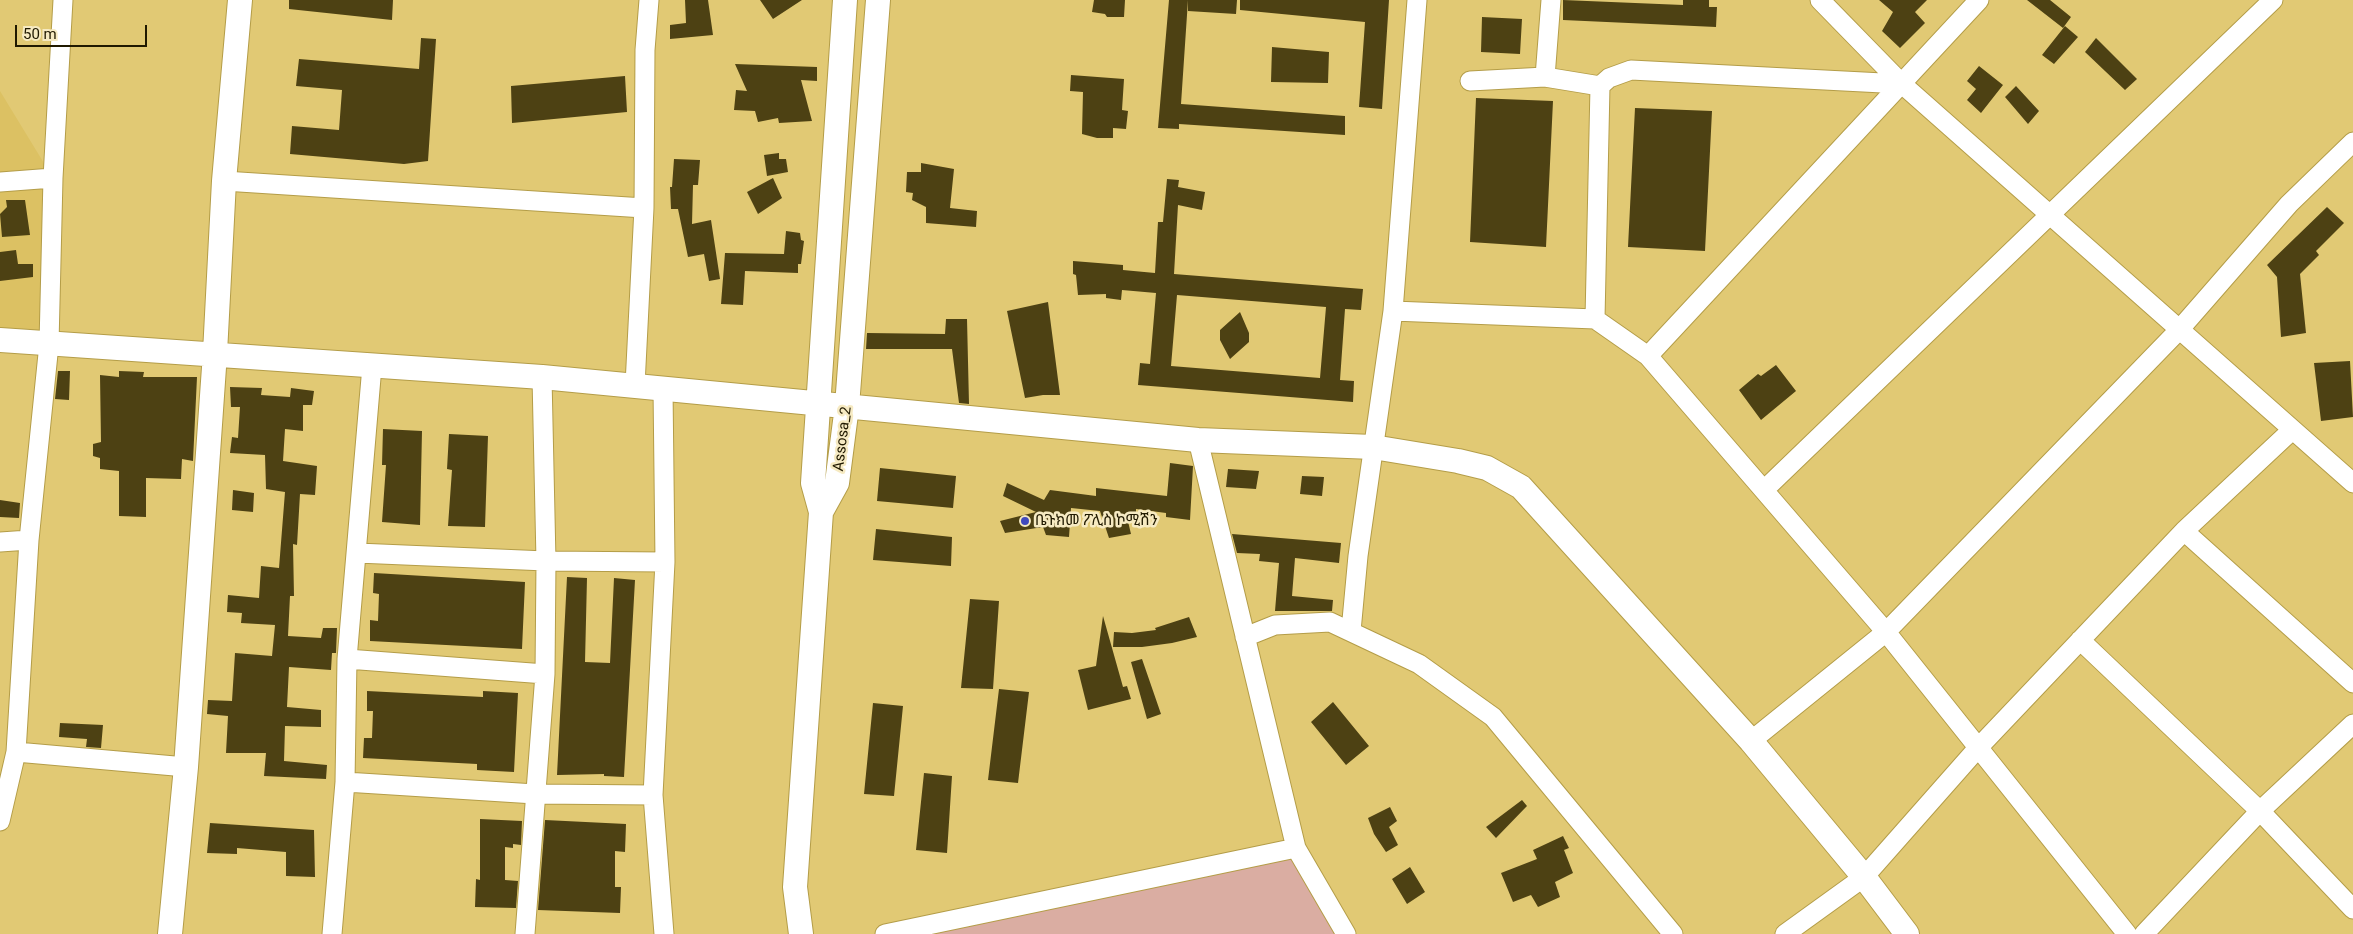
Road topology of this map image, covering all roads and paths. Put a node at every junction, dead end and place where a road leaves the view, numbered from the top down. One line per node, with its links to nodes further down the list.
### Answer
1 (63, 0): 16 (street)
2 (240, 0): 18 (street)
3 (649, 0): 19 (street)
4 (845, 0): 32 (street, Assosa_2)
5 (878, 0): 33 (street, Assosa_2)
6 (1416, 0): 21 (street)
7 (1551, 0): 11 (street)
8 (1820, 0): 13 (street)
9 (1979, 0): 13 (street)
10 (2273, 0): 20 (street)
11 (1545, 77): 12 (street); 14 (street)
12 (1470, 80)
13 (1902, 84): 14 (street); 20 (street); 27 (street)
14 (1600, 86): 22 (street)
15 (2353, 142): 23 (street)
16 (52, 178): 17 (street); 25 (street)
17 (0, 182)
18 (224, 182): 19 (street); 26 (street)
19 (644, 208): 30 (street)
20 (2050, 216): 23 (street); 38 (street)
21 (1393, 311): 22 (street); 36 (street)
22 (1595, 319): 27 (street)
23 (2179, 330): 34 (street); 47 (street)
24 (0, 340): 25 (street)
25 (49, 344): 26 (street); 41 (street)
26 (215, 354): 28 (street); 57 (street)
27 (1648, 356): 38 (street)
28 (372, 366): 29 (street); 43 (street)
29 (542, 377): 30 (street); 44 (street)
30 (635, 385): 31 (street)
31 (663, 388): 32 (street); 45 (street)
32 (818, 404): 33 (street); 39 (street, Assosa_2)
33 (847, 406): 35 (street); 39 (street, Assosa_2)
34 (2292, 430): 37 (street); 40 (street)
35 (1198, 440): 36 (street); 48 (street)
36 (1373, 447): 46 (street); 54 (street)
37 (2353, 483)
38 (1764, 490): 47 (street)
39 (822, 512): 70 (street)
40 (2184, 531): 49 (street); 52 (street)
41 (29, 540): 42 (street); 56 (street)
42 (0, 542)
43 (357, 553): 44 (street); 50 (street)
44 (546, 561): 45 (street); 51 (street)
45 (665, 562): 60 (street)
46 (1351, 631): 48 (street); 73 (street)
47 (1886, 632): 54 (street); 55 (street)
48 (1245, 637): 63 (street)
49 (2080, 640): 55 (street); 61 (street)
50 (347, 659): 51 (street); 58 (street)
51 (544, 674): 59 (street)
52 (2353, 683)
53 (2353, 724): 61 (street)
54 (1751, 741): 64 (street)
55 (1977, 749): 64 (street); 76 (street)
56 (16, 752): 57 (street); 62 (street)
57 (186, 767): 66 (street)
58 (345, 782): 59 (street); 67 (street)
59 (535, 794): 60 (street); 68 (street)
60 (653, 795): 69 (street)
61 (2260, 811): 65 (street); 77 (street)
62 (0, 821)
63 (1296, 848): 71 (street); 72 (street)
64 (1864, 877): 74 (street); 75 (street)
65 (2353, 909)
66 (170, 934)
67 (332, 934)
68 (525, 934)
69 (664, 934)
70 (801, 934)
71 (884, 934)
72 (1346, 934)
73 (1674, 934)
74 (1785, 934)
75 (1908, 934)
76 (2127, 934)
77 (2144, 934)

